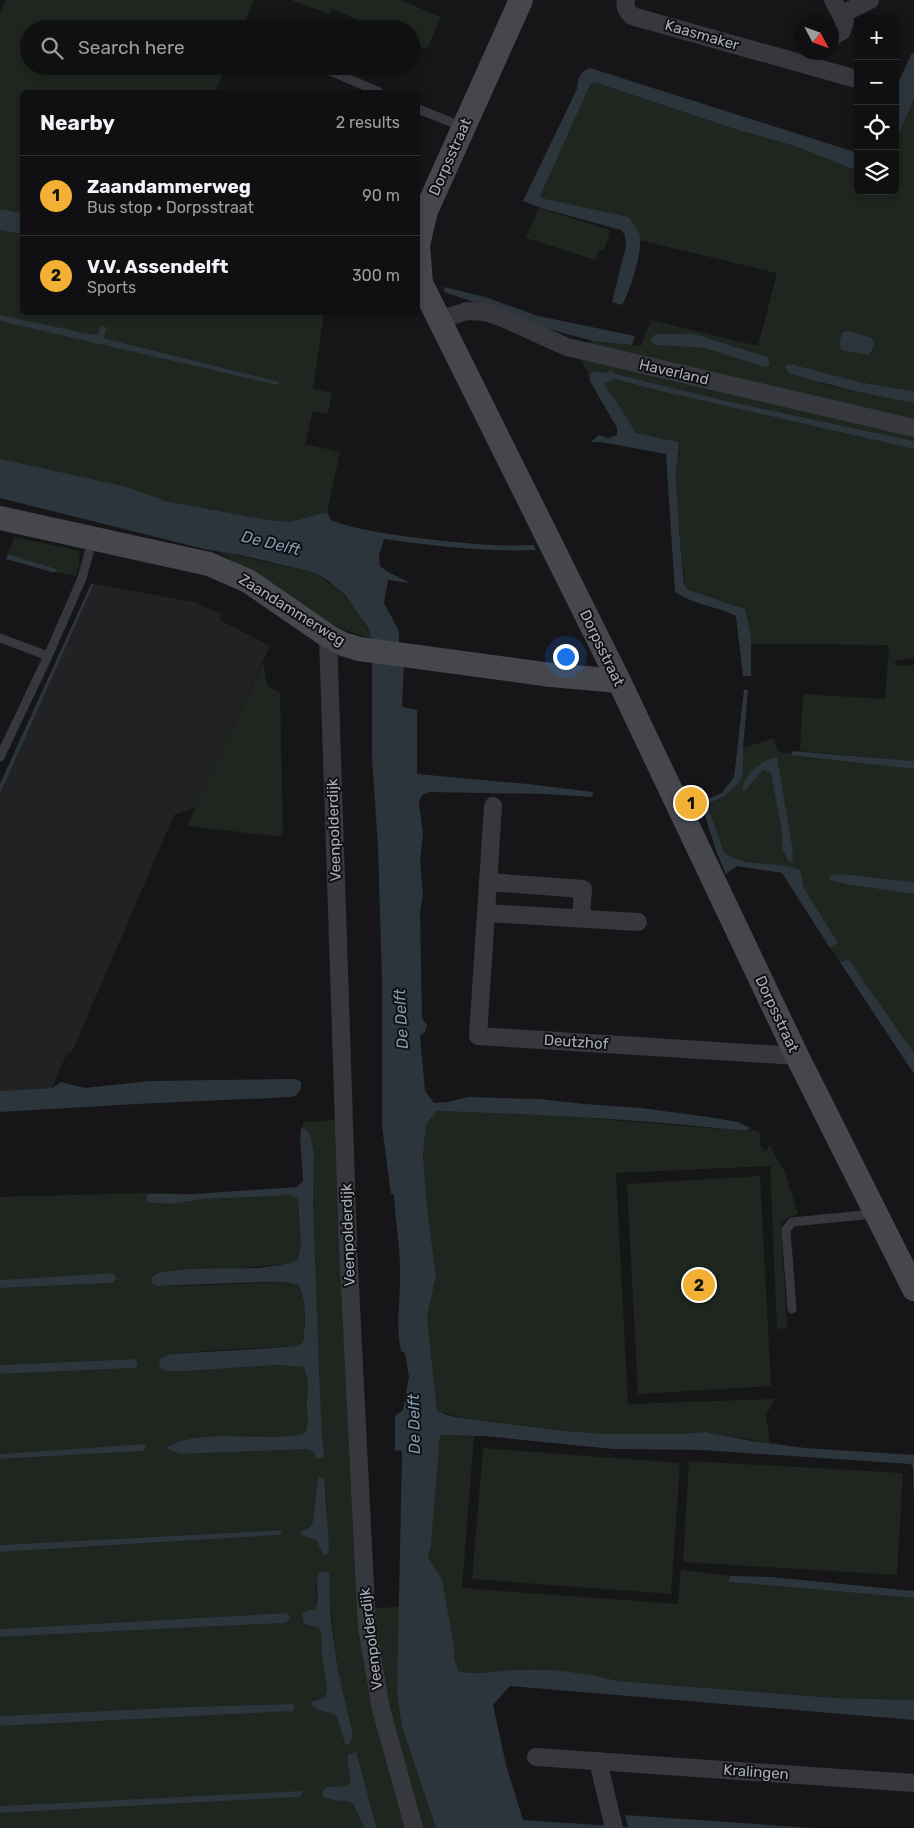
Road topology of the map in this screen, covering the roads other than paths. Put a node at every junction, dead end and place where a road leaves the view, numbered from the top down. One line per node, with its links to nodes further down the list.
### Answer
1 (521, 0): 12 (street, Dorpsstraat)
2 (626, 0): 6 (street, Kaasmaker)
3 (870, 0): 4 (street)
4 (837, 8): 5 (street)
5 (839, 33)
6 (794, 56)
7 (807, 60): 9 (street, Kaasmaker)
8 (340, 75): 10 (lane)
9 (854, 78)
10 (374, 90)
11 (420, 110): 12 (lane)
12 (463, 127): 13 (street, Dorpsstraat)
13 (420, 236)
14 (420, 270): 15 (street, Dorpsstraat)
15 (439, 320): 16 (street, Haverland); 22 (street, Dorpsstraat)
16 (914, 428)
17 (0, 518): 18 (street, Zaandammerweg)
18 (93, 538): 19 (street, Zaandammerweg); 21 (lane)
19 (328, 636): 22 (street, Zaandammerweg); 37 (street, Veenpolderdijk)
20 (0, 638): 21 (lane)
21 (48, 656): 23 (lane)
22 (618, 681): 29 (street, Dorpsstraat)
23 (0, 757)
24 (493, 806): 25 (street, Deutzhof)
25 (488, 882): 26 (street, Deutzhof); 27 (street)
26 (486, 913): 27 (street); 29 (street, Deutzhof)
27 (581, 918): 28 (street)
28 (638, 922)
29 (797, 1056): 30 (street, Dorpsstraat)
30 (876, 1214): 31 (street, Dorpsstraat); 32 (lane)
31 (914, 1289)
32 (792, 1310)
33 (536, 1757): 34 (street, Kralingen)
34 (598, 1761): 35 (street, Kralingen); 36 (street)
35 (914, 1784)
36 (613, 1823)
37 (414, 1828)

